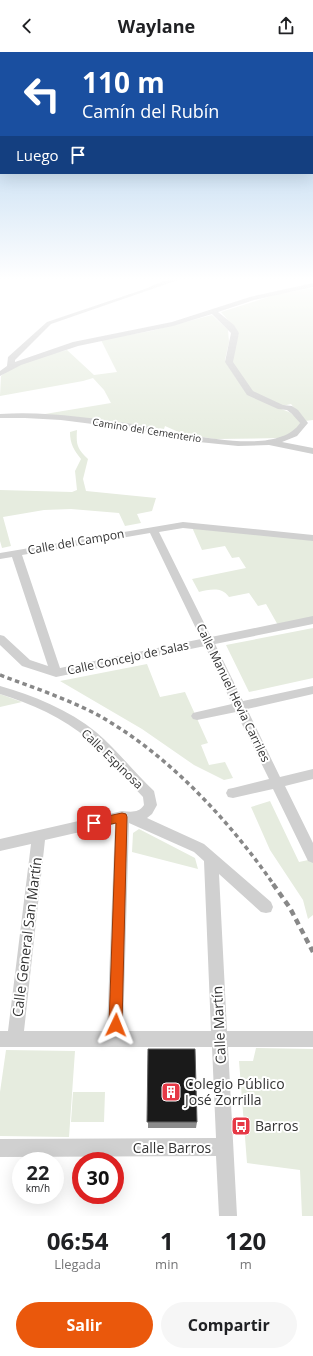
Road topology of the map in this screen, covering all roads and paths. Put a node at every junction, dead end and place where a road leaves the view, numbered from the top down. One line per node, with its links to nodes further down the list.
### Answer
1 (37, 334): 4 (street)
2 (123, 334): 4 (street)
3 (235, 334): 8 (street)
4 (11, 366): 5 (street)
5 (0, 374)
6 (0, 416): 9 (street, Camino del Cementerio)
7 (313, 421): 8 (street)
8 (304, 423): 9 (street, Camino del Cementerio)
9 (270, 442): 10 (street, Camino del Cementerio)
10 (313, 450)
11 (153, 529): 12 (street, Calle del Campon); 13 (street, Calle del Campon); 17 (street, Calle Manuel Hevia Carriles)
12 (313, 538)
13 (16, 553): 14 (street, Calle del Campon); 18 (street)
14 (0, 556)
15 (313, 620): 17 (street, Calle Concejo de Salas)
16 (0, 639): 19 (street, Calle Concejo de Salas)
17 (208, 641): 20 (street, Calle Concejo de Salas); 23 (street, Calle Manuel Hevia Carriles)
18 (49, 653): 19 (street); 20 (street)
19 (26, 664): 20 (street, Calle Concejo de Salas)
20 (56, 673)
21 (0, 690): 28 (street, Calle Espinosa)
22 (313, 690): 23 (street)
23 (239, 706): 24 (street); 26 (street, Calle Manuel Hevia Carriles)
24 (197, 716)
25 (313, 774): 26 (street)
26 (276, 783): 27 (street); 31 (street, Calle Manuel Hevia Carriles)
27 (233, 793)
28 (127, 817): 29 (street); 32 (street); 34 (street)
29 (39, 836): 30 (street); 36 (street, Calle General San Martín)
30 (0, 845)
31 (313, 857)
32 (211, 858): 33 (street); 35 (street, Calle Martín)
33 (266, 907)
34 (115, 1038): 35 (street); 36 (street)
35 (219, 1038): 37 (street); 39 (street, Calle Martín)
36 (8, 1039)
37 (313, 1039)
38 (0, 1148): 39 (street, Calle Barros)
39 (225, 1148): 40 (street, Calle Martín)
40 (228, 1216)

